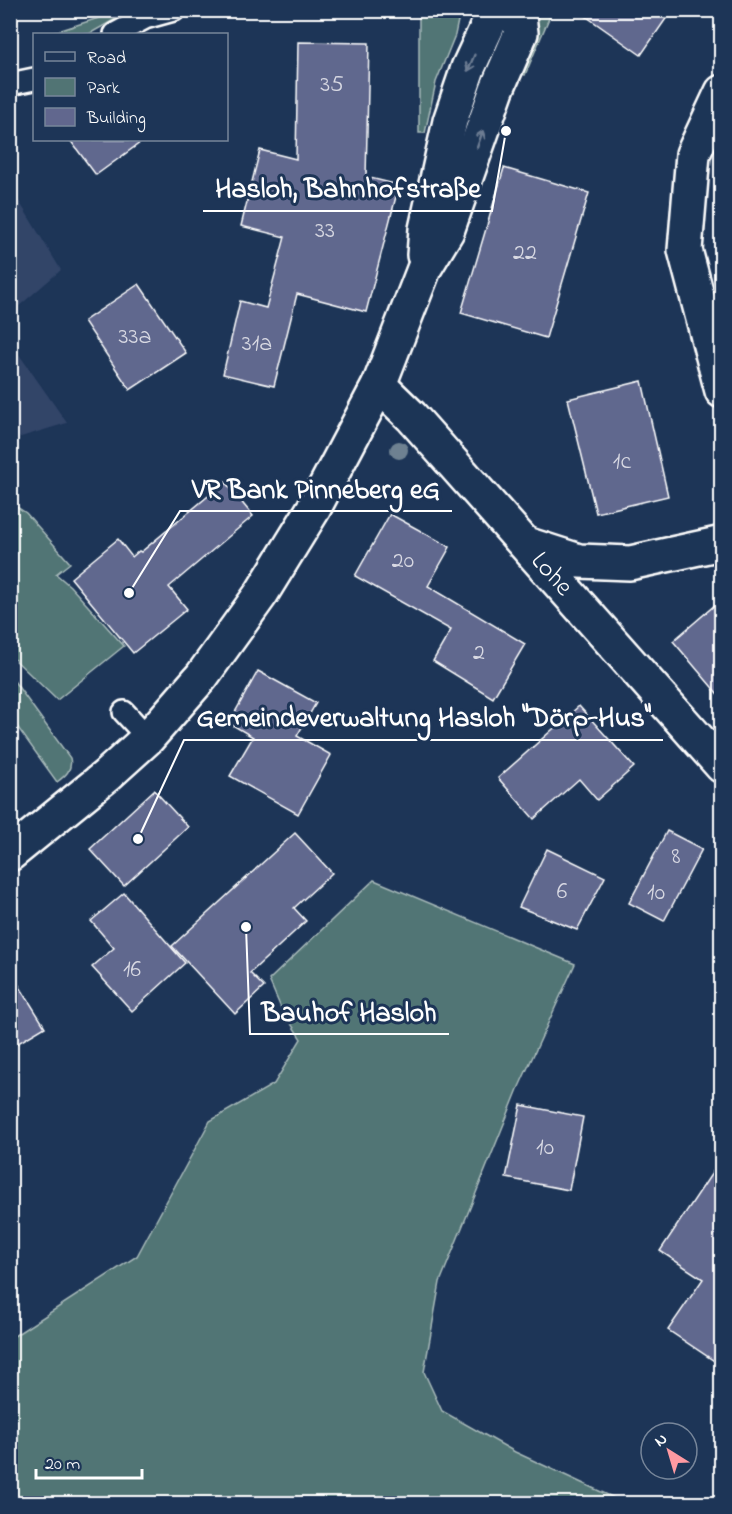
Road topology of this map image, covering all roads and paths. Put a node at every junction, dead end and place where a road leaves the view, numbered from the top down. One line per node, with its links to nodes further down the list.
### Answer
1 (174, 10): 4 (lane)
2 (495, 10): 8 (main road, one-way to 8)
3 (518, 10): 8 (main road, one-way to 3)
4 (117, 33)
5 (33, 79): 6 (lane)
6 (10, 84)
7 (722, 92): 10 (main road)
8 (424, 269): 9 (main road)
9 (379, 385): 11 (main road, Lohe); 14 (main road)
10 (722, 391)
11 (525, 543): 12 (main road); 15 (main road, Lohe)
12 (722, 543)
13 (124, 712): 14 (lane)
14 (148, 738): 16 (main road)
15 (722, 766)
16 (10, 854)

